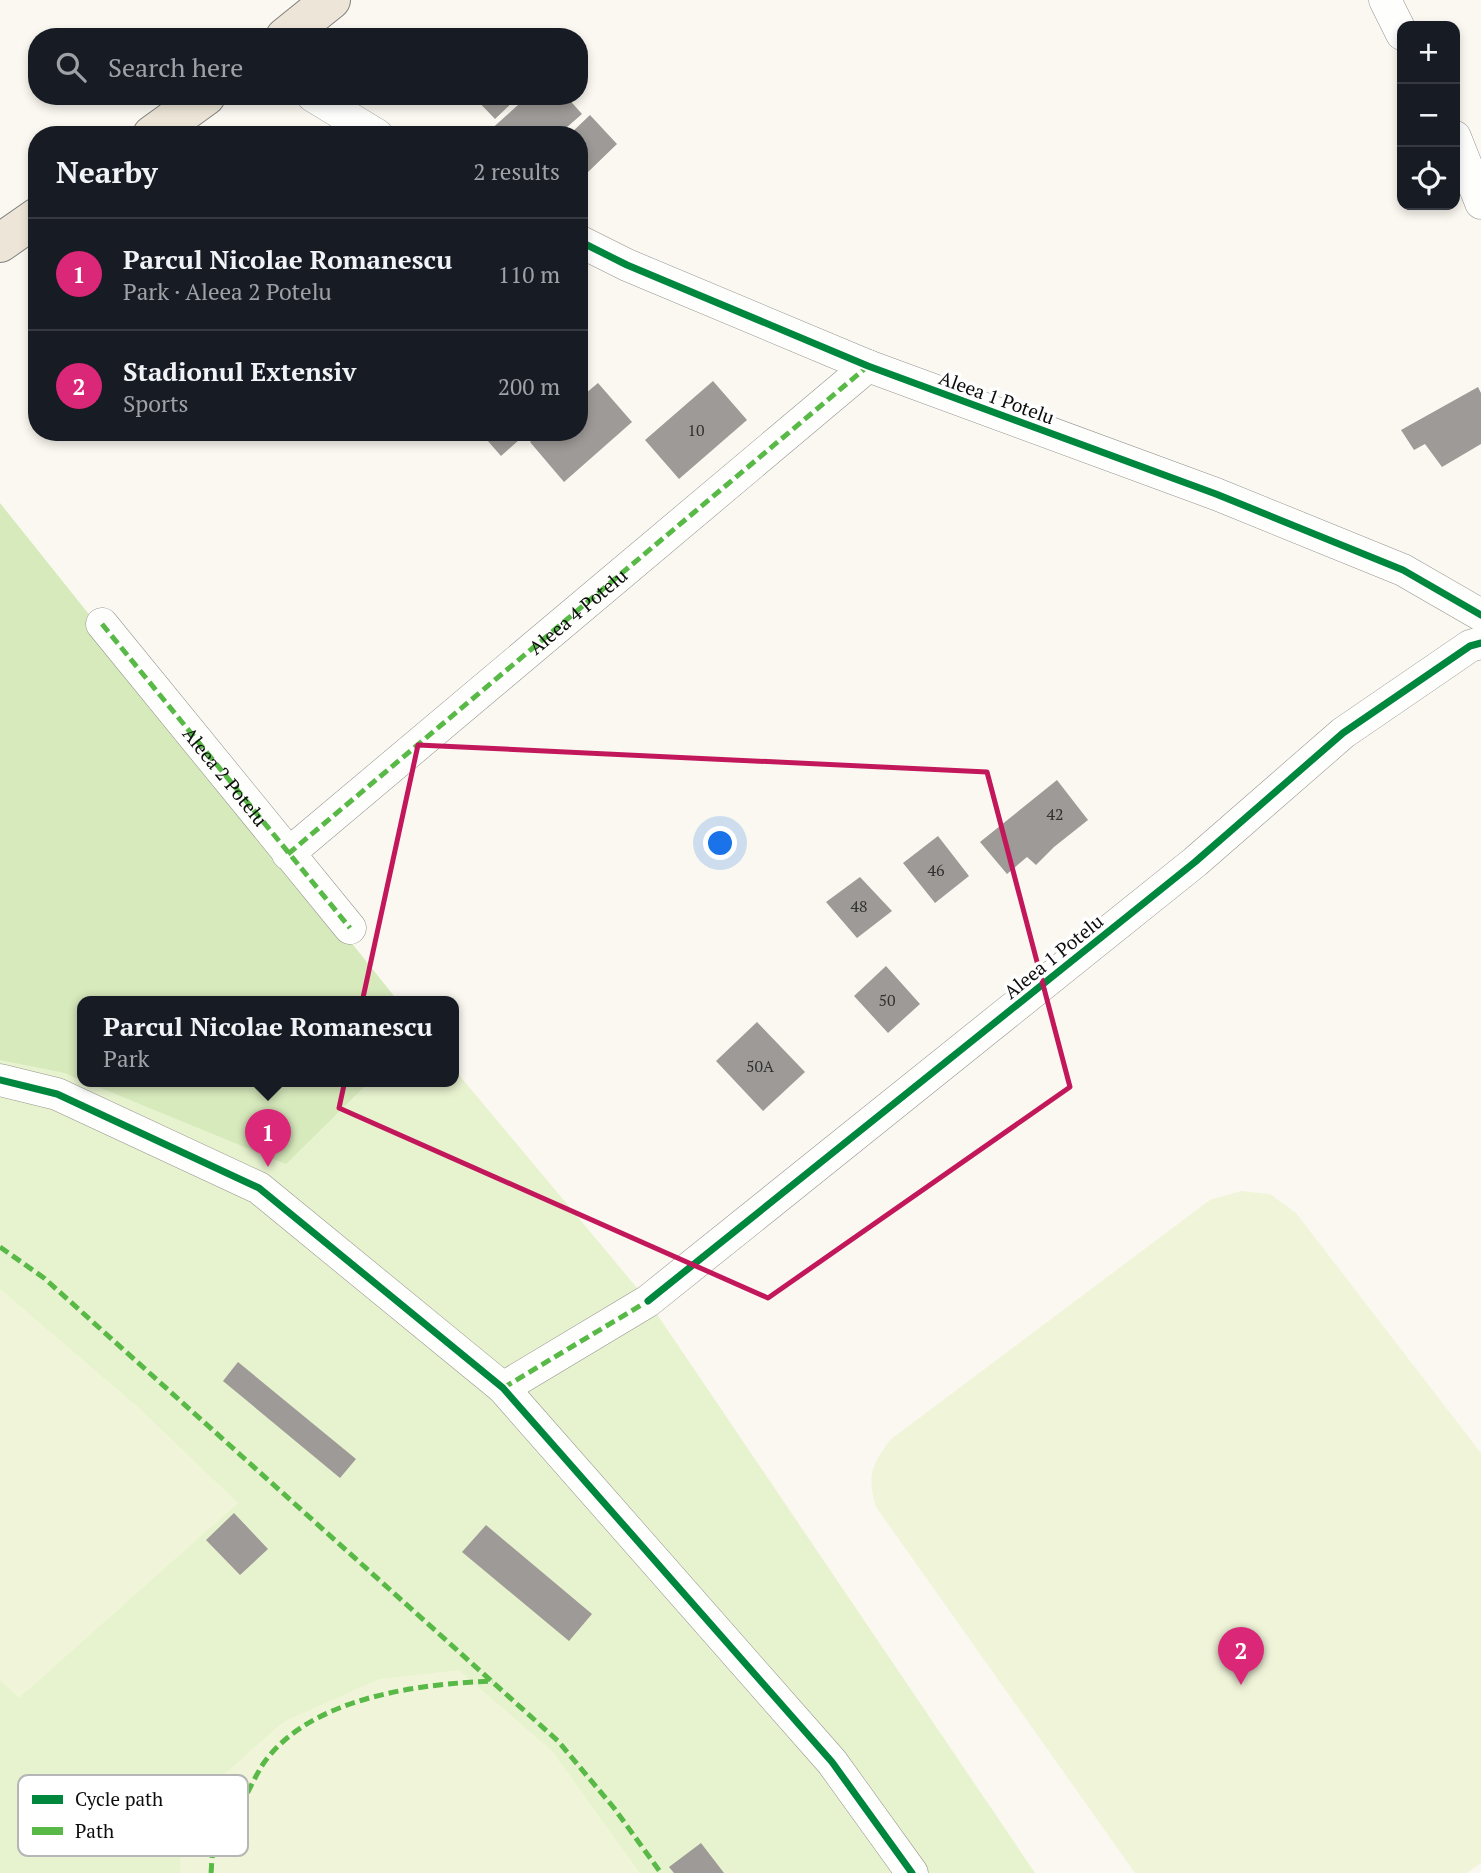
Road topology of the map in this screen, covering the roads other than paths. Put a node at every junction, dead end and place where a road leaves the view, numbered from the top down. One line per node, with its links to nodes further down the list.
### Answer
1 (331, 0): 4 (main road)
2 (1385, 0): 3 (street)
3 (1397, 24)
4 (296, 28)
5 (194, 105): 7 (main road)
6 (328, 105): 8 (street)
7 (164, 126)
8 (362, 126)
9 (1459, 147): 10 (street)
10 (1481, 203)
11 (28, 223): 12 (main road)
12 (0, 243)
13 (588, 246): 14 (street, Aleea 1 Potelu)
14 (868, 366): 15 (street, Aleea 1 Potelu); 18 (street, Aleea 4 Potelu)
15 (1481, 615)
16 (102, 624): 18 (street, Aleea 2 Potelu)
17 (1481, 643): 21 (street, Aleea 1 Potelu)
18 (288, 854): 19 (street, Aleea 2 Potelu)
19 (350, 928)
20 (0, 1080): 21 (street)
21 (503, 1388): 22 (street)
22 (912, 1873)

